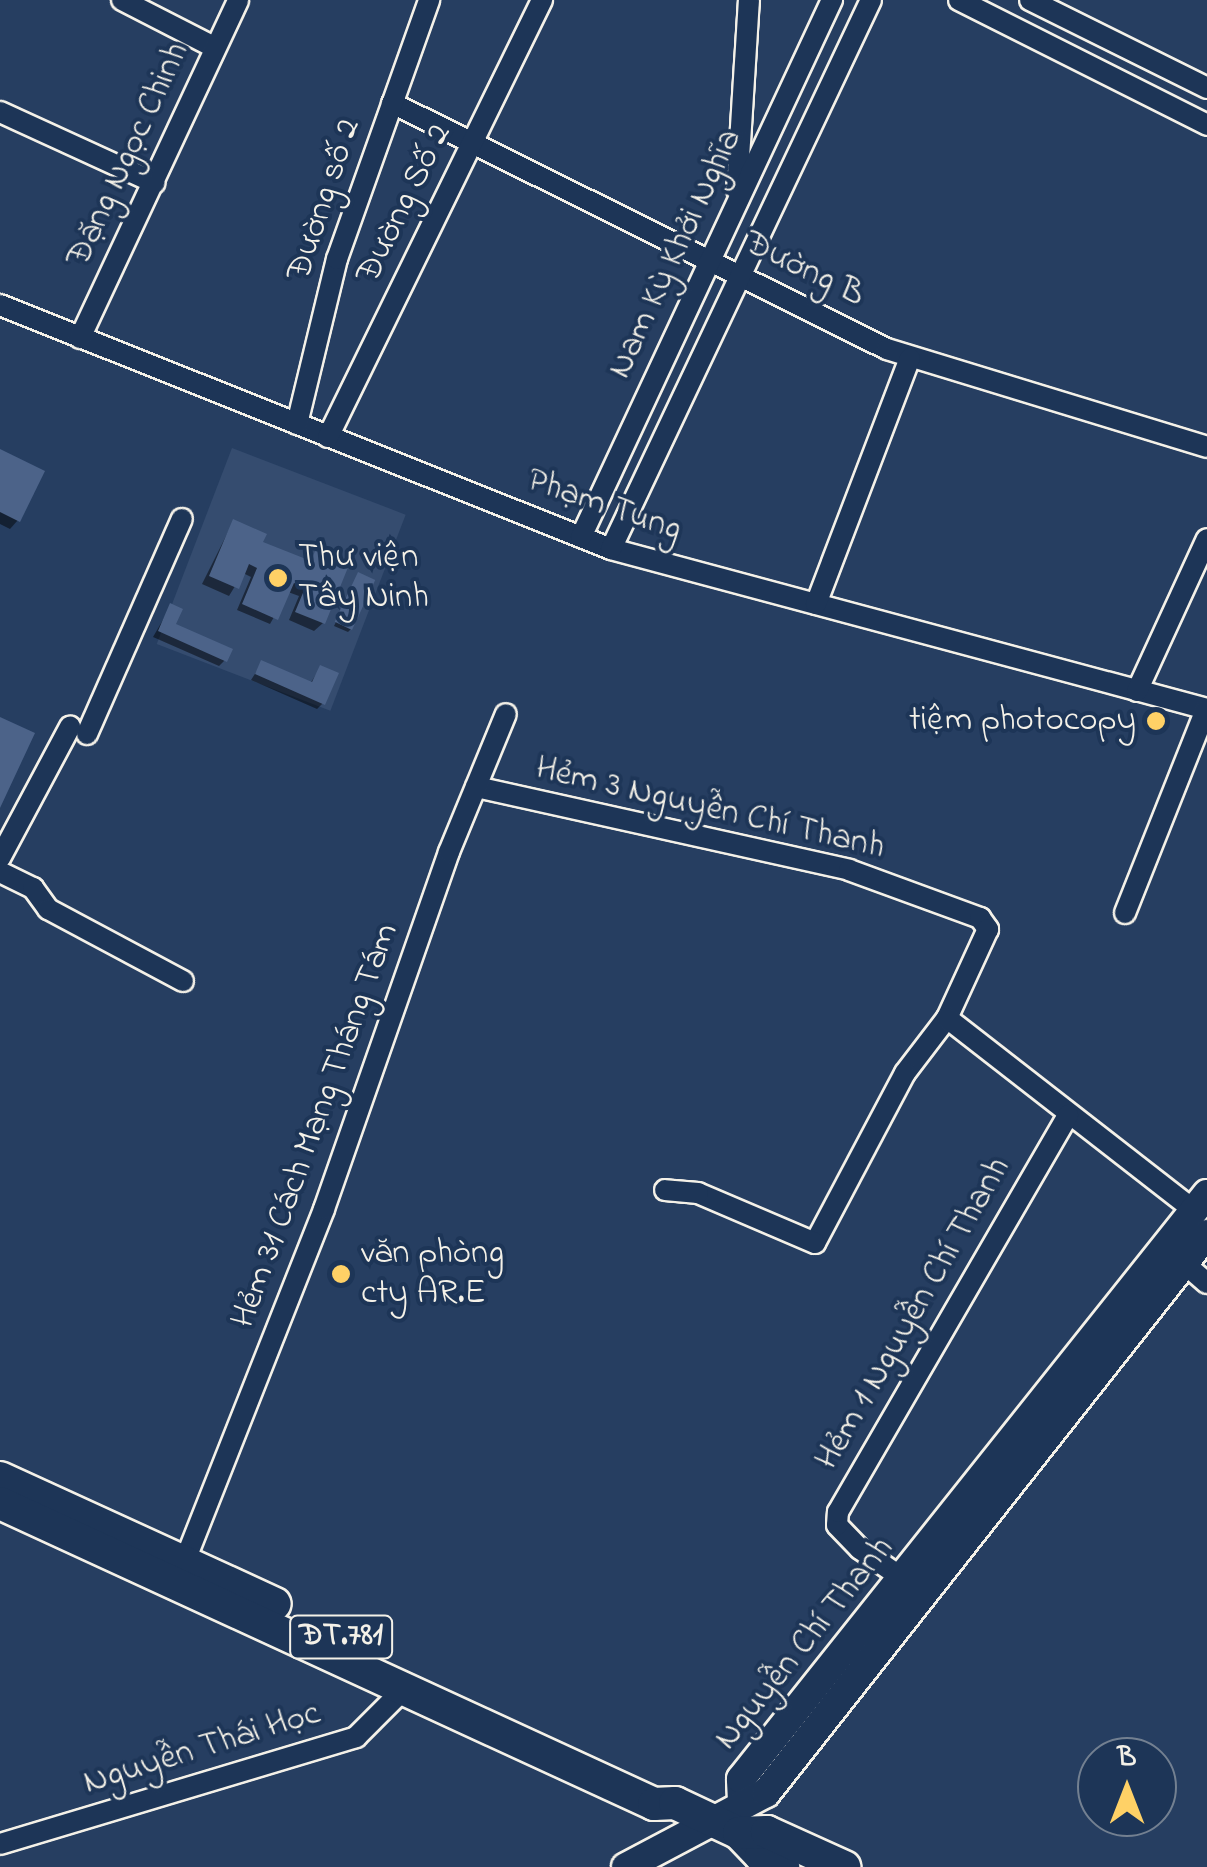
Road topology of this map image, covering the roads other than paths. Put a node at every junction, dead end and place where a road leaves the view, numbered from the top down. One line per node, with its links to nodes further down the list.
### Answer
1 (122, 0): 10 (street)
2 (238, 0): 10 (street, Đặng Ngọc Chinh)
3 (430, 0): 12 (street, Đường số 2)
4 (542, 0): 15 (street, Đường Số 2)
5 (749, 0): 17 (street)
6 (832, 0): 17 (street, Nam Kỳ Khởi Nghĩa)
7 (872, 0): 19 (street, Nam Kỳ Khởi Nghĩa)
8 (959, 0): 14 (street)
9 (1030, 0): 11 (street)
10 (214, 47): 16 (street, Đặng Ngọc Chinh)
11 (1207, 88)
12 (392, 104): 15 (street, Đường B); 23 (street, Đường số 2)
13 (0, 112): 16 (street)
14 (1207, 125)
15 (470, 146): 18 (street, Đường B); 24 (street, Đường Số 2)
16 (155, 182): 21 (street, Đặng Ngọc Chinh)
17 (736, 202): 18 (street, Nam Kỳ Khởi Nghĩa)
18 (710, 260): 19 (street, Đường B); 27 (street, Nam Kỳ Khởi Nghĩa)
19 (739, 273): 22 (street, Đường B); 29 (street, Nam Kỳ Khởi Nghĩa)
20 (0, 305): 21 (street, Phạm Tung)
21 (80, 338): 23 (street, Phạm Tung)
22 (910, 358): 25 (street, Đường B); 30 (street)
23 (297, 424): 24 (street, Phạm Tung)
24 (328, 437): 27 (street, Phạm Tung)
25 (1207, 447)
26 (182, 519): 35 (street)
27 (581, 537): 29 (street, Phạm Tung)
28 (1206, 546): 31 (street)
29 (611, 549): 30 (street, Phạm Tung)
30 (816, 604): 31 (street, Phạm Tung)
31 (1137, 691): 32 (street, Phạm Tung)
32 (1206, 709): 37 (street)
33 (506, 714): 34 (street, Hẻm 31 Cách Mạng Tháng Tám)
34 (476, 786): 39 (street, Hẻm 3 Nguyễn Chí Thanh); 49 (street, Hẻm 31 Cách Mạng Tháng Tám)
35 (0, 858)
36 (0, 872): 38 (street)
37 (1124, 912)
38 (183, 981)
39 (948, 1018): 40 (street); 41 (street)
40 (1068, 1115): 42 (street); 50 (street, Hẻm 1 Nguyễn Chí Thanh)
41 (665, 1190)
42 (1204, 1214): 43 (street, Nguyễn Chí Thanh); 45 (street, Nguyễn Chí Thanh)
43 (1185, 1264): 44 (street); 45 (street, Nguyễn Chí Thanh)
44 (1207, 1283)
45 (1064, 1400): 50 (street, Nguyễn Chí Thanh); 51 (street, Nguyễn Chí Thanh)
46 (0, 1478): 48 (main road, ĐT.781)
47 (0, 1503): 48 (main road, ĐT.781)
48 (104, 1536): 49 (main road, ĐT.781); 52 (main road, ĐT.781)
49 (186, 1558): 52 (main road, ĐT.781)
50 (905, 1580): 51 (street, Nguyễn Chí Thanh)
51 (876, 1636): 53 (street, Nguyễn Chí Thanh)
52 (408, 1681): 53 (main road, ĐT.781); 54 (street, Nguyễn Thái Học)
53 (725, 1827): 55 (street); 56 (main road); 57 (main road)
54 (0, 1844)
55 (626, 1867)
56 (783, 1867)
57 (844, 1867)

